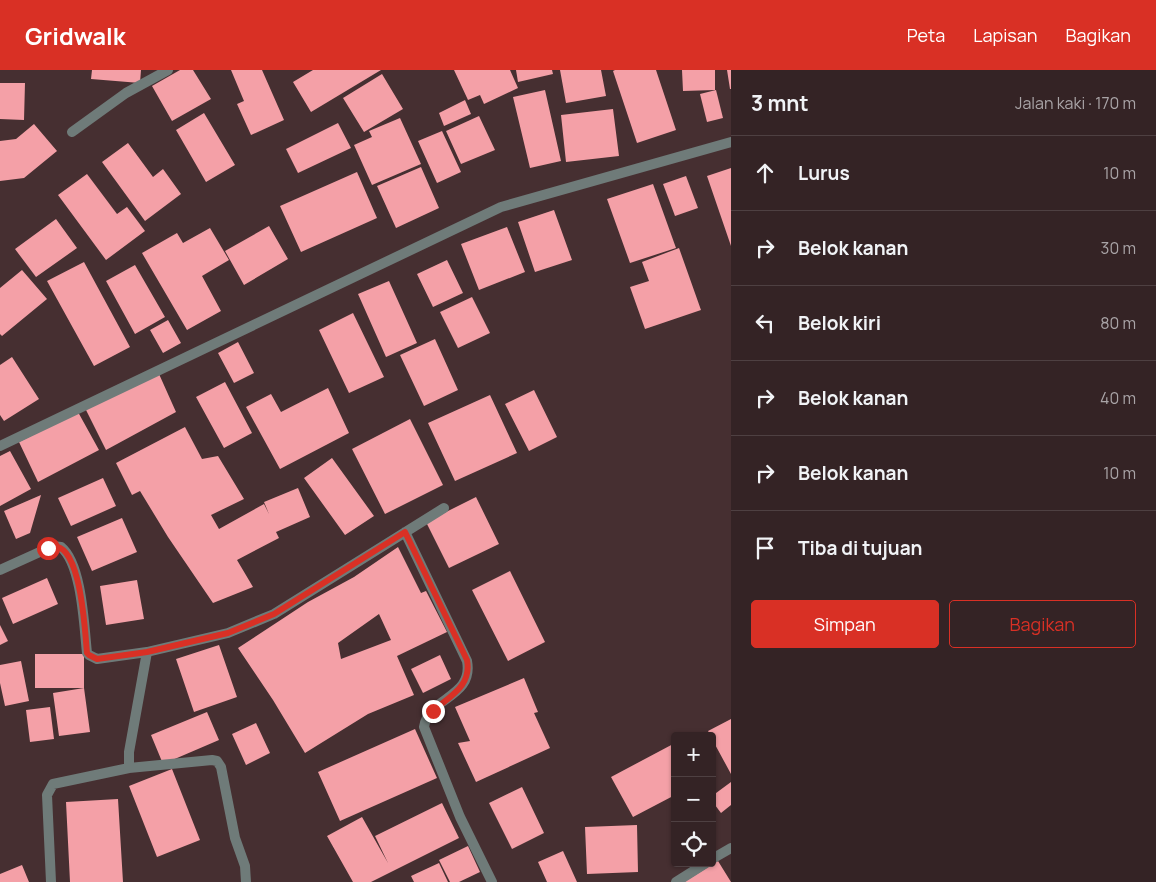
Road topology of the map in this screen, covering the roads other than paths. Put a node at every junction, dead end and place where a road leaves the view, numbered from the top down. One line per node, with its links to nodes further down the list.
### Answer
1 (168, 70): 2 (street)
2 (72, 132)
3 (731, 142): 4 (street)
4 (0, 446)
5 (444, 508): 6 (street)
6 (405, 532): 8 (street); 15 (street)
7 (0, 570): 8 (street)
8 (147, 652): 9 (street)
9 (129, 768): 13 (street); 14 (street)
10 (731, 848): 11 (street)
11 (716, 857)
12 (700, 867): 16 (street)
13 (51, 882)
14 (246, 882)
15 (492, 882)
16 (676, 882)

